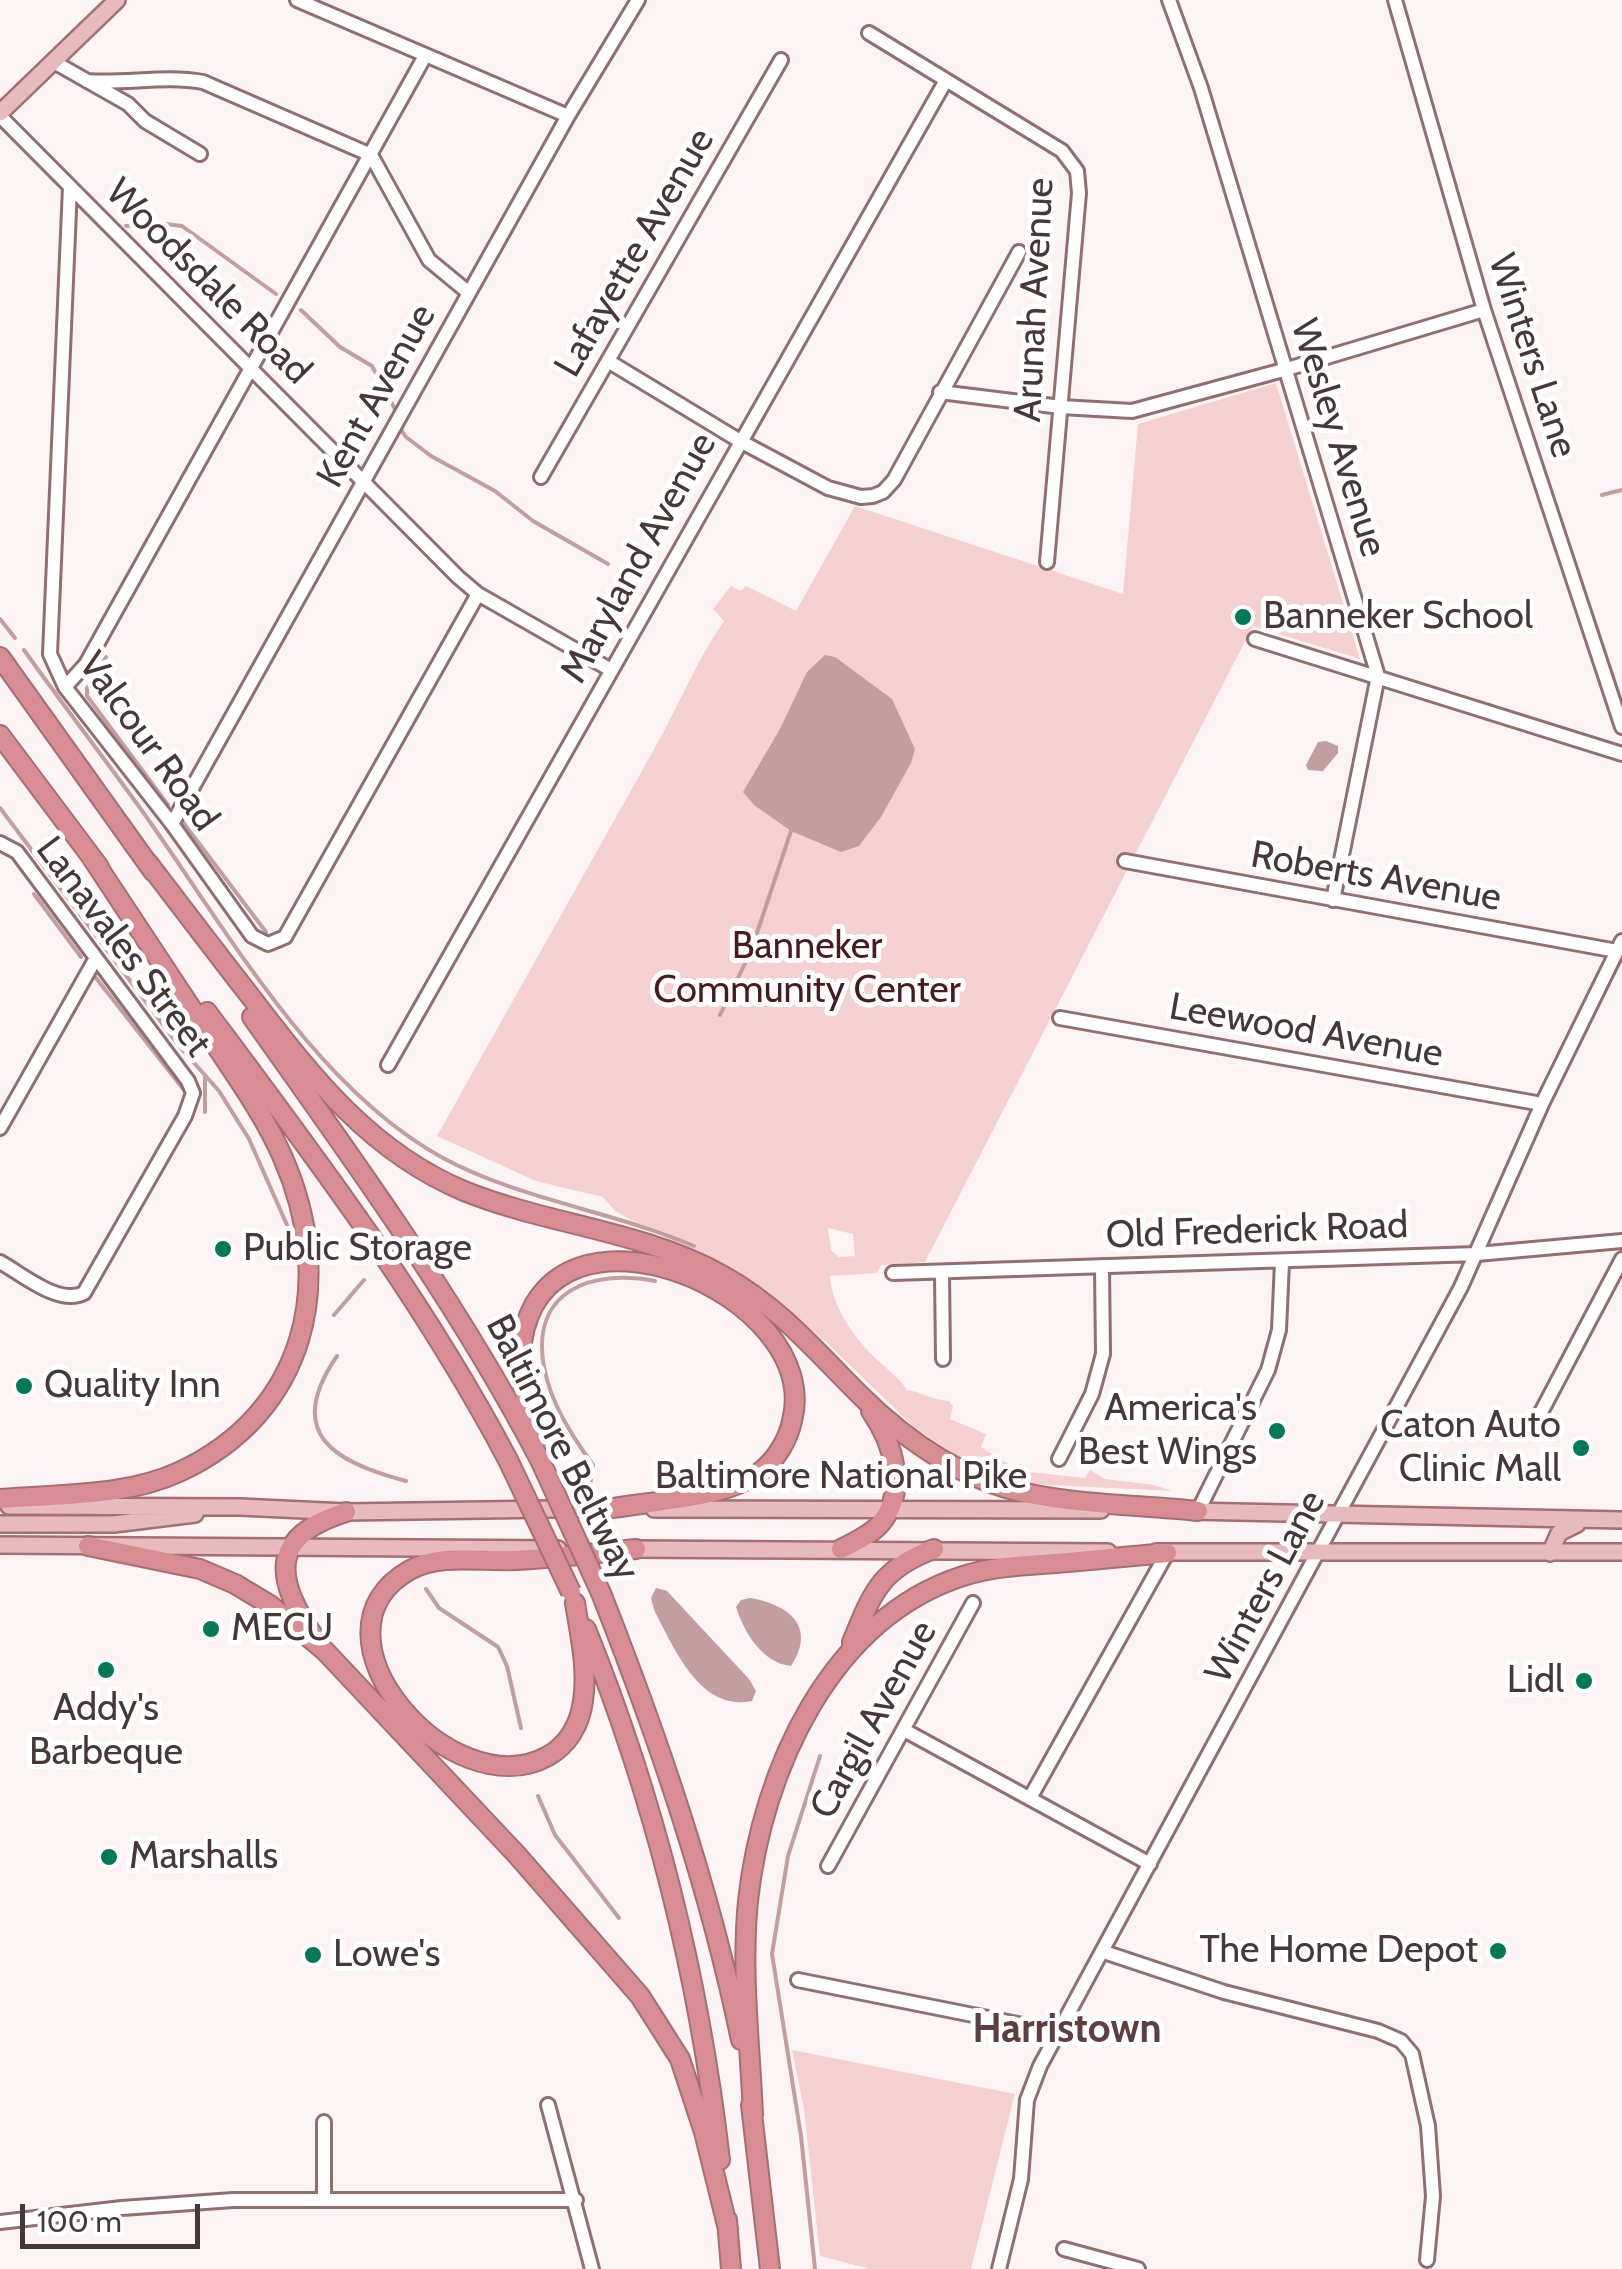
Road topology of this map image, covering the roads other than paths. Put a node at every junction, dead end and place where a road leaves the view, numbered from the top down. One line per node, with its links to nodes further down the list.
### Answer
1 (116, 0): 9 (main road)
2 (296, 0): 7 (street)
3 (638, 0): 13 (street, Kent Avenue)
4 (1169, 0): 22 (street, Wesley Avenue)
5 (1396, 0): 19 (street, Winters Lane)
6 (868, 33): 11 (street, Arunah Avenue)
7 (425, 56): 13 (street); 15 (street)
8 (781, 60): 20 (street, Lafayette Avenue)
9 (54, 62): 10 (street); 12 (main road)
10 (87, 81): 14 (street); 15 (street)
11 (945, 82): 24 (street, Arunah Avenue); 25 (street, Maryland Avenue)
12 (0, 114): 16 (street, Woodsdale Road)
13 (568, 116): 18 (street, Kent Avenue)
14 (200, 154)
15 (371, 155): 18 (street); 21 (street)
16 (70, 187): 21 (street, Woodsdale Road); 34 (street, Valcour Road)
17 (1019, 252): 23 (street)
18 (469, 292): 27 (street, Kent Avenue)
19 (1484, 310): 22 (street); 35 (street, Winters Lane)
20 (608, 361): 25 (street); 26 (street, Lafayette Avenue)
21 (252, 368): 27 (street, Woodsdale Road); 34 (street)
22 (1286, 369): 24 (street); 33 (street, Wesley Avenue)
23 (940, 392): 24 (street); 25 (street)
24 (1061, 407): 28 (street, Arunah Avenue)
25 (740, 441): 32 (street, Maryland Avenue)
26 (541, 477)
27 (363, 482): 29 (street, Woodsdale Road); 38 (street, Kent Avenue)
28 (1047, 562)
29 (478, 594): 32 (street, Woodsdale Road); 38 (street, Valcour Road)
30 (1254, 639): 33 (street)
31 (0, 658): 42 (highway, Baltimore Beltway)
32 (611, 670): 47 (street, Maryland Avenue)
33 (1378, 676): 37 (street); 43 (street, Wesley Avenue)
34 (66, 687): 38 (street, Valcour Road)
35 (1622, 727)
36 (0, 735): 40 (highway, Baltimore Beltway)
37 (1622, 754)
38 (172, 824)
39 (0, 843): 45 (street, Lanavales Street)
40 (92, 858): 63 (highway); 83 (highway, Baltimore Beltway, bridge)
41 (1125, 861): 43 (street, Roberts Avenue)
42 (148, 863): 59 (highway); 62 (highway, Baltimore Beltway)
43 (1333, 900): 44 (street, Roberts Avenue)
44 (1619, 946): 48 (street, Winters Lane)
45 (96, 958): 49 (street); 53 (street, Lanavales Street)
46 (1060, 1018): 48 (street, Leewood Avenue)
47 (388, 1065)
48 (1542, 1104): 51 (street, Winters Lane)
49 (0, 1128)
50 (1622, 1241): 51 (street, Old Frederick Road)
51 (1477, 1254): 54 (street, Old Frederick Road); 69 (street, Winters Lane)
52 (1622, 1259): 60 (street)
53 (0, 1262)
54 (1282, 1262): 55 (street, Old Frederick Road); 67 (street)
55 (1102, 1266): 57 (street, Old Frederick Road); 61 (street)
56 (893, 1273): 57 (street, Old Frederick Road)
57 (942, 1273): 58 (street)
58 (943, 1359)
59 (859, 1395): 66 (highway); 67 (highway)
60 (1538, 1418)
61 (1059, 1459)
62 (540, 1460): 65 (highway); 95 (highway, Baltimore Beltway, bridge)
63 (0, 1502): 64 (main road, Baltimore National Pike)
64 (240, 1507): 68 (main road, Baltimore National Pike); 72 (main road)
65 (612, 1508): 66 (main road, Baltimore National Pike); 68 (main road, Baltimore National Pike)
66 (888, 1510): 67 (main road, Baltimore National Pike); 77 (highway)
67 (1198, 1510): 69 (main road, Baltimore National Pike)
68 (346, 1512): 75 (highway)
69 (1339, 1513): 71 (main road, Baltimore National Pike); 81 (street, Winters Lane)
70 (1622, 1520): 71 (main road, Baltimore National Pike)
71 (1585, 1521): 82 (main road)
72 (0, 1524)
73 (0, 1546): 74 (main road, Baltimore National Pike)
74 (88, 1546): 75 (main road, Baltimore National Pike); 85 (highway)
75 (289, 1546): 76 (main road, Baltimore National Pike); 85 (highway)
76 (636, 1549): 77 (main road, Baltimore National Pike); 83 (highway)
77 (841, 1549): 78 (main road, Baltimore National Pike)
78 (934, 1549): 79 (main road, Baltimore National Pike); 86 (highway)
79 (1167, 1552): 81 (main road, Baltimore National Pike); 86 (highway); 88 (street)
80 (1622, 1552): 82 (main road, Baltimore National Pike)
81 (1317, 1553): 82 (main road, Baltimore National Pike); 89 (street, Winters Lane)
82 (1550, 1553)
83 (573, 1597): 100 (highway, Baltimore Beltway)
84 (973, 1603): 87 (street, Cargil Avenue)
85 (325, 1652): 100 (highway)
86 (848, 1652): 95 (highway)
87 (904, 1730): 88 (street); 90 (street, Cargil Avenue)
88 (1030, 1798): 89 (street)
89 (1150, 1864): 91 (street, Winters Lane)
90 (828, 1866)
91 (1104, 1952): 93 (street, Winters Lane); 102 (street)
92 (798, 1980): 93 (street)
93 (1058, 2032): 106 (street, Winters Lane)
94 (548, 2105): 98 (street)
95 (753, 2114): 105 (highway, Baltimore Beltway)
96 (324, 2122): 97 (street)
97 (324, 2198): 98 (street); 99 (street)
98 (576, 2200): 103 (street)
99 (0, 2222)
100 (728, 2230): 104 (highway, Baltimore Beltway)
101 (1064, 2248): 107 (street)
102 (1427, 2260)
103 (592, 2269)
104 (731, 2269)
105 (770, 2269)
106 (999, 2269)
107 (1137, 2269)

